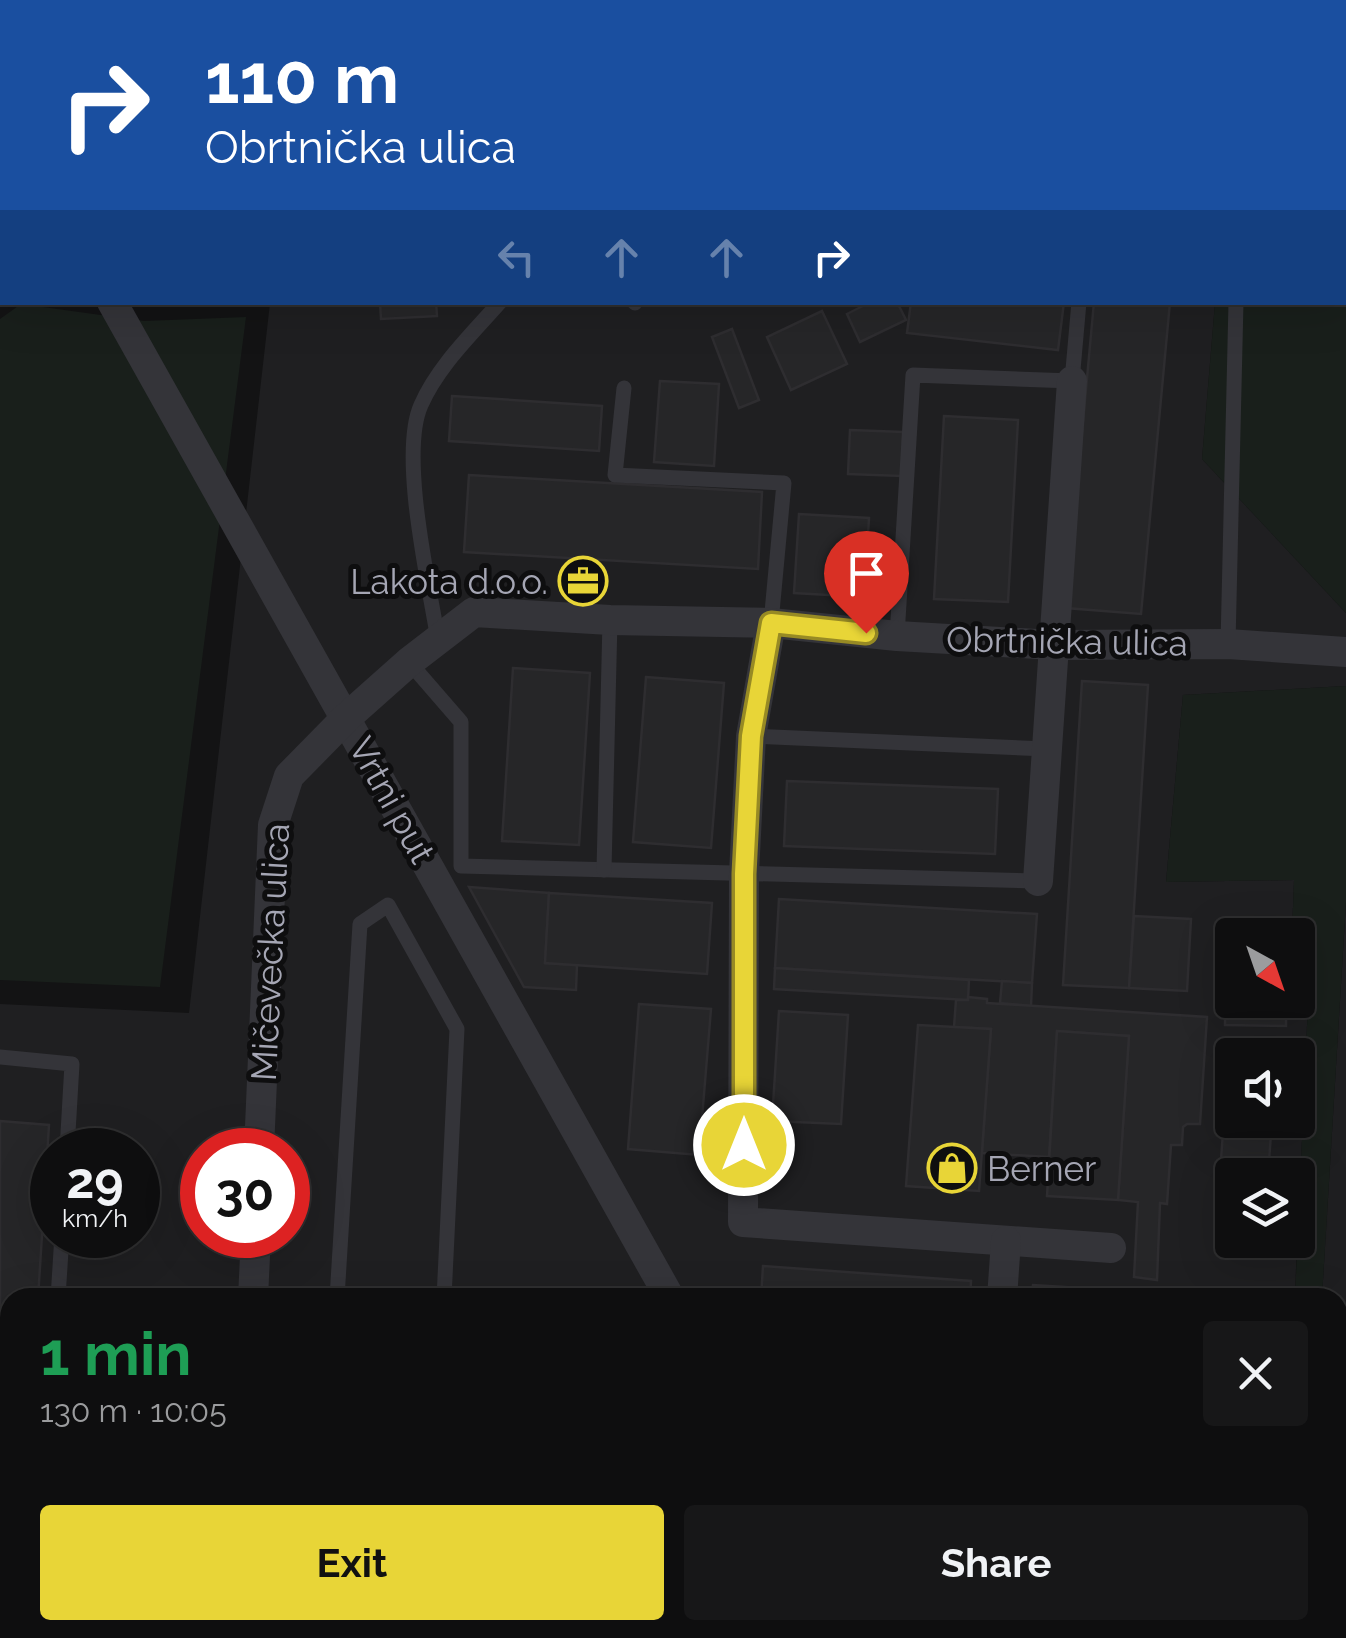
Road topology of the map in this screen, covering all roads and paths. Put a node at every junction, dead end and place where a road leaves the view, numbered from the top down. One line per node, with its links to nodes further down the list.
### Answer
1 (114, 305): 15 (street, Vrtni put)
2 (497, 305): 10 (lane)
3 (1079, 305): 5 (lane)
4 (1236, 305): 11 (lane)
5 (1072, 381): 9 (lane); 12 (street)
6 (624, 388): 8 (lane)
7 (610, 620): 8 (street, Obrtnička ulica); 10 (street, Obrtnička ulica); 18 (lane)
8 (771, 623): 9 (street, Obrtnička ulica); 16 (street)
9 (897, 636): 12 (street, Obrtnička ulica)
10 (438, 640): 14 (street, Obrtnička ulica)
11 (1228, 644): 12 (street, Obrtnička ulica); 13 (street, Obrtnička ulica)
12 (1054, 645): 17 (street)
13 (1346, 652)
14 (408, 662): 15 (street, Obrtnička ulica); 18 (lane)
15 (346, 718): 23 (street, Mičevečka ulica); 32 (street, Vrtni put)
16 (751, 736): 17 (lane); 19 (street)
17 (1048, 749): 20 (street)
18 (604, 870): 19 (lane)
19 (744, 874): 20 (lane); 24 (street)
20 (1038, 881)
21 (0, 1058): 22 (lane)
22 (68, 1128)
23 (261, 1128)
24 (1006, 1241): 25 (street); 33 (street)
25 (1111, 1248)
26 (61, 1258): 28 (lane)
27 (255, 1258): 29 (street)
28 (59, 1288)
29 (253, 1288)
30 (338, 1288): 31 (lane)
31 (444, 1288)
32 (664, 1288)
33 (1003, 1288)

